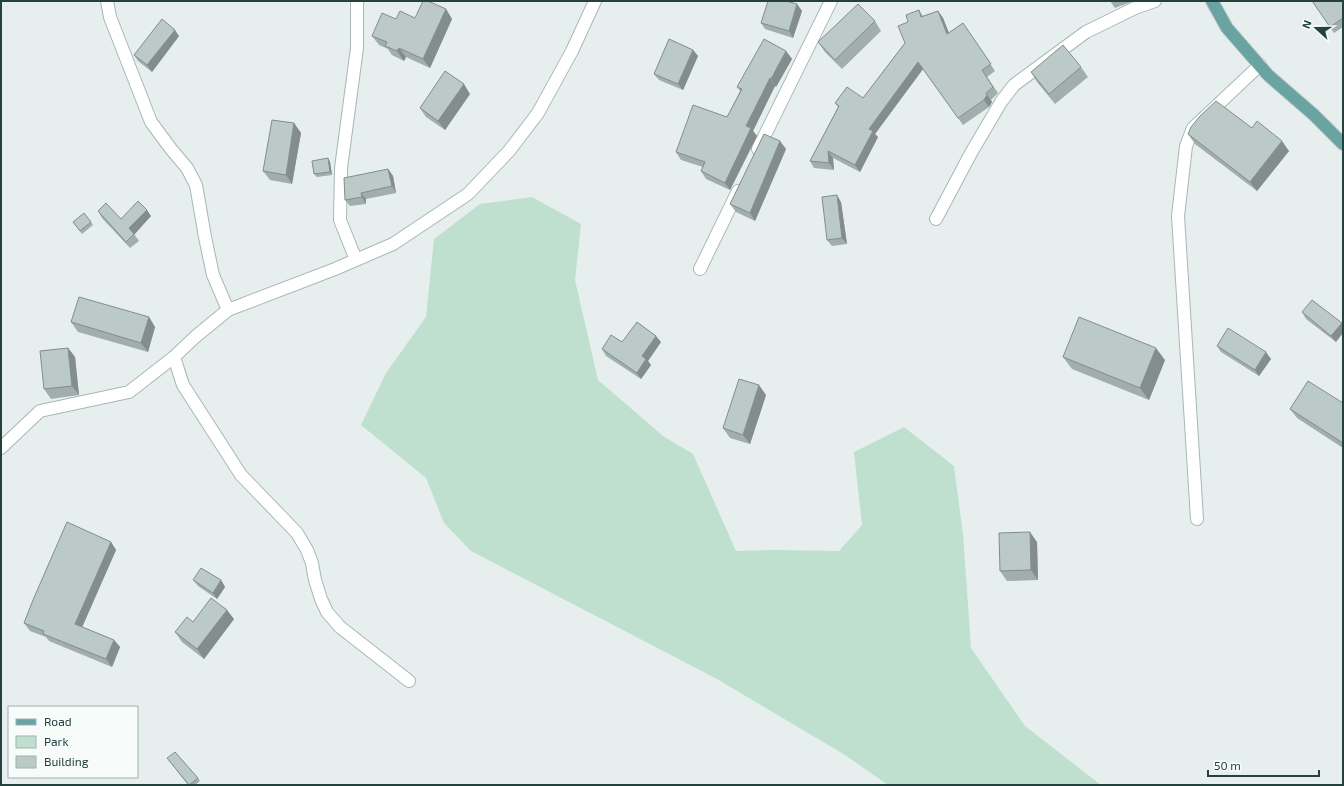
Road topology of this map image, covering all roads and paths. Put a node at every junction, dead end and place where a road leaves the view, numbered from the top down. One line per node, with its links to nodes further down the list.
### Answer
1 (107, 1): 14 (street)
2 (357, 1): 12 (street)
3 (595, 1): 12 (street)
4 (831, 1): 9 (street)
5 (1154, 1): 11 (street)
6 (1212, 1): 7 (main road)
7 (1260, 65): 8 (main road); 17 (street)
8 (1343, 144)
9 (752, 161)
10 (741, 183): 13 (street)
11 (936, 219)
12 (356, 260): 14 (street)
13 (700, 269)
14 (228, 310): 15 (street)
15 (174, 357): 16 (street); 18 (street)
16 (1, 448)
17 (1197, 520)
18 (409, 681)

